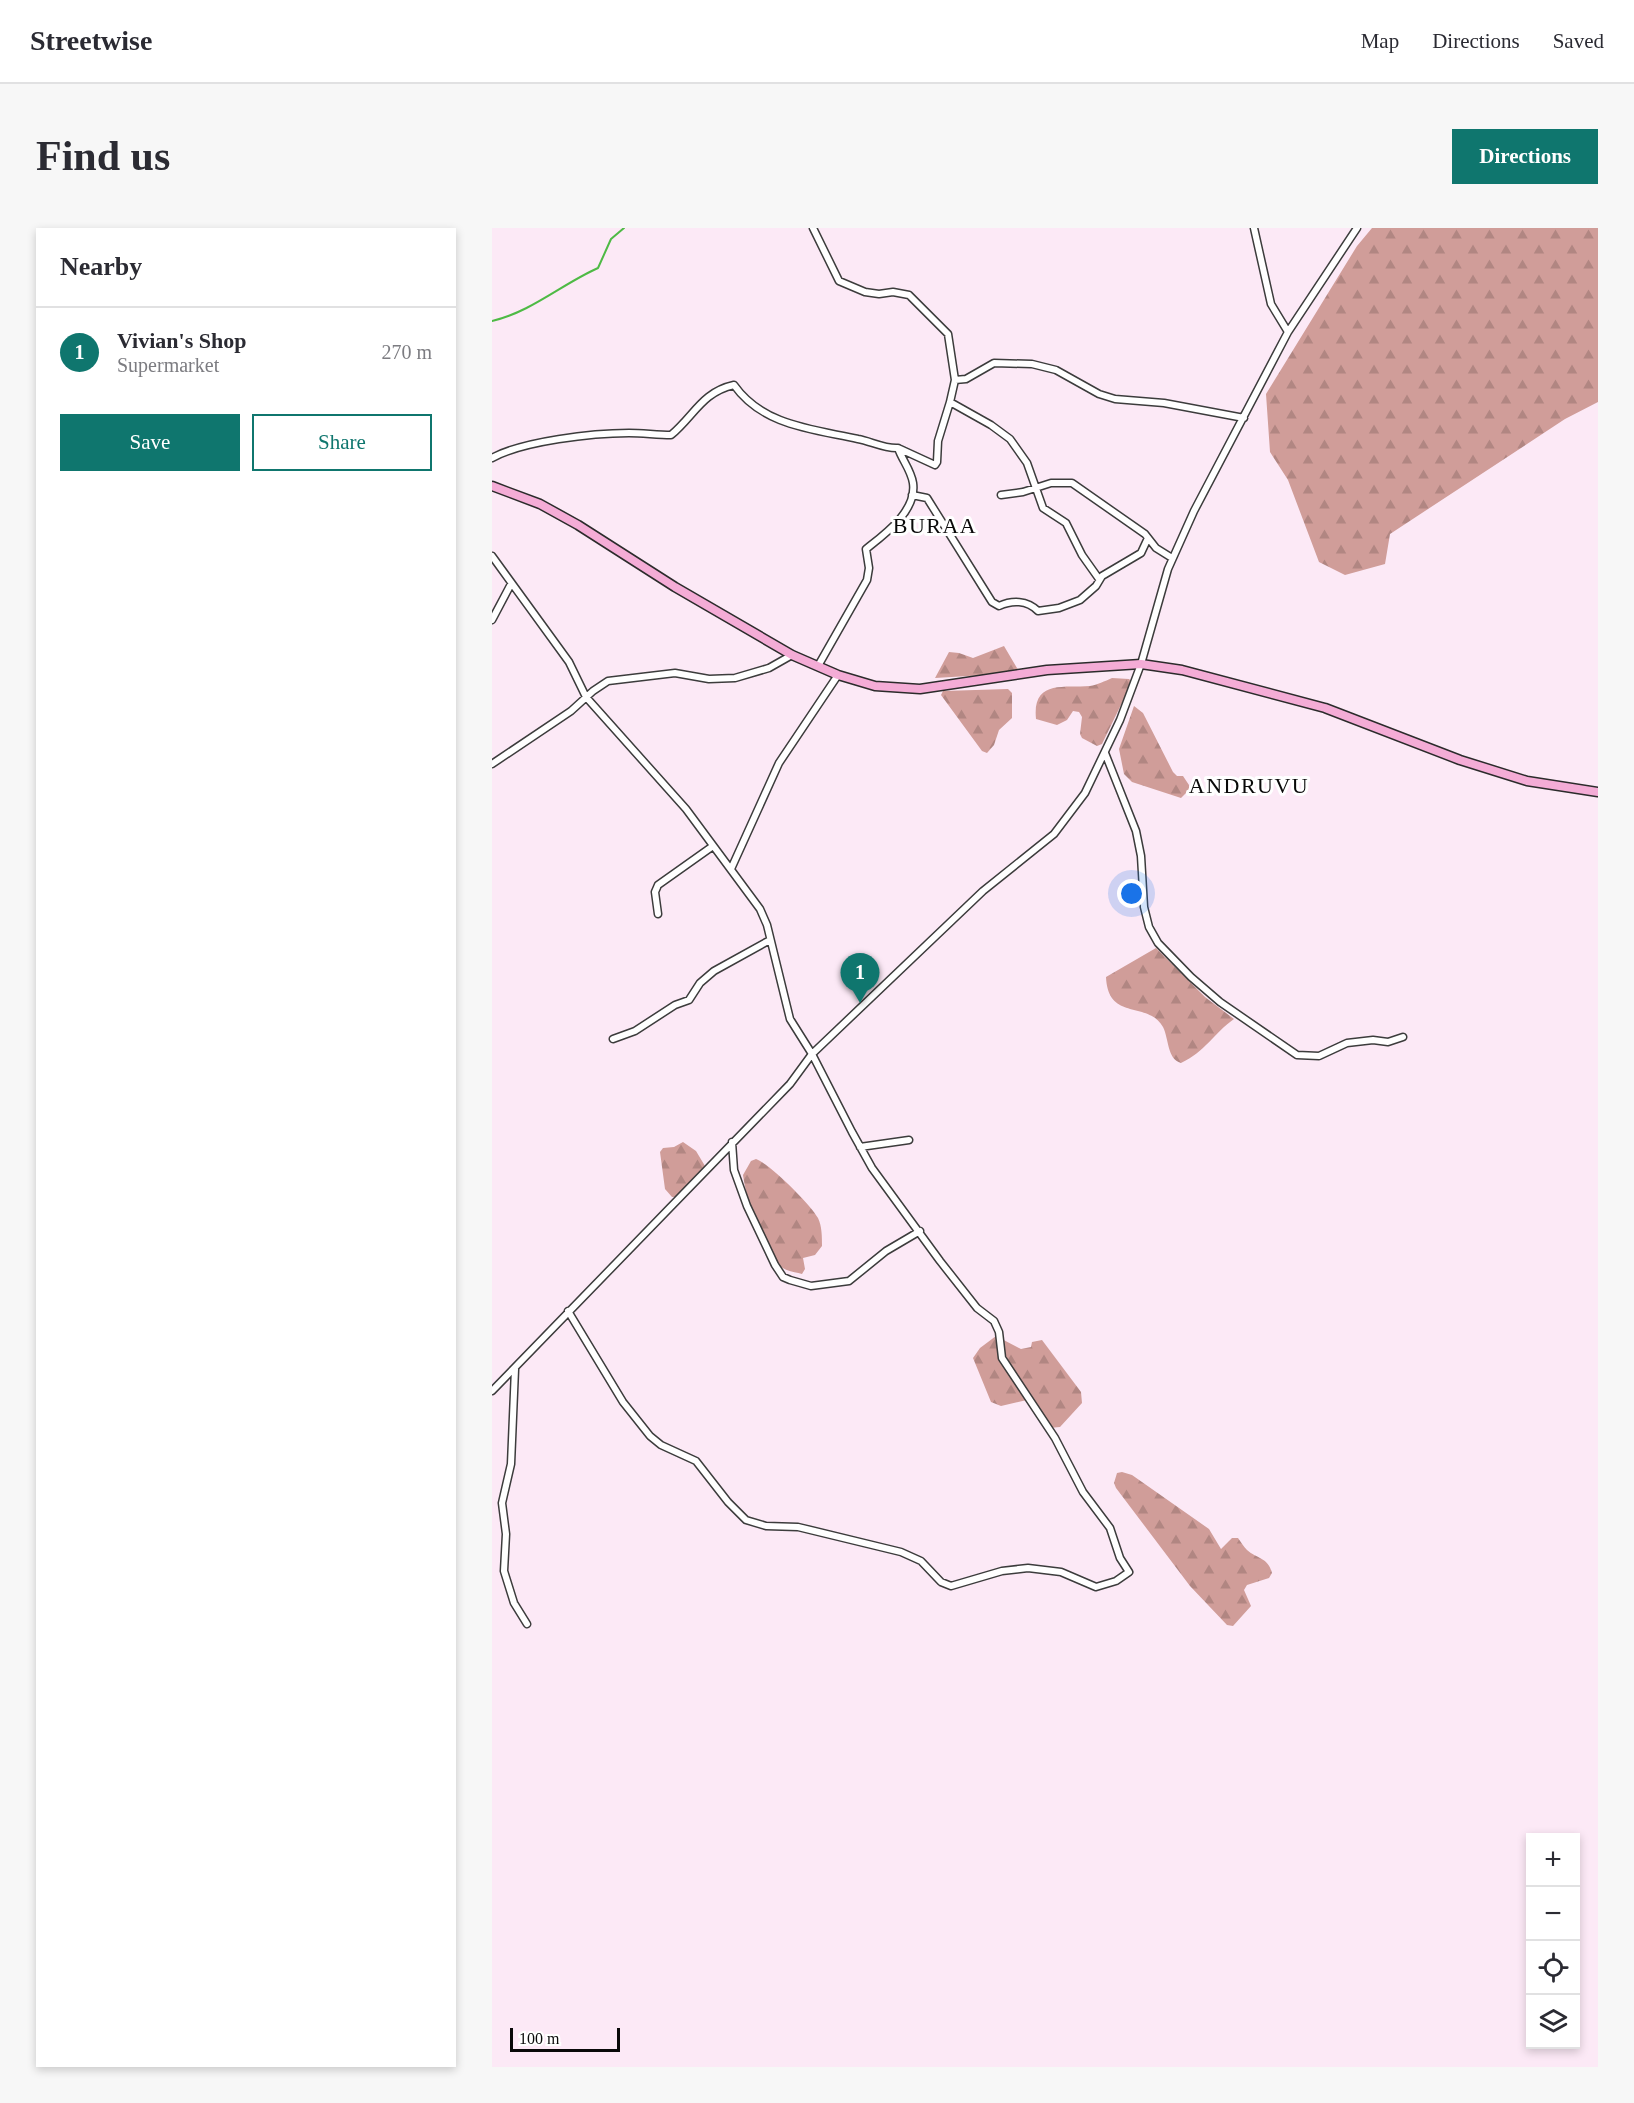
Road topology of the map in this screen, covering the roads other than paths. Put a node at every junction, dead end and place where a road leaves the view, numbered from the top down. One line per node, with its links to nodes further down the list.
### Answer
1 (813, 228): 5 (street)
2 (1254, 228): 4 (street)
3 (1357, 228): 4 (street)
4 (1288, 332): 7 (street)
5 (955, 380): 6 (street); 7 (street)
6 (950, 402): 8 (street); 11 (street)
7 (1244, 418): 16 (street)
8 (898, 448): 9 (street); 12 (street)
9 (492, 458)
10 (492, 486): 20 (street)
11 (1038, 488): 13 (street); 14 (street); 17 (street)
12 (912, 495): 17 (street); 22 (street)
13 (1001, 495)
14 (1148, 538): 16 (street); 17 (street)
15 (492, 556): 18 (street)
16 (1172, 558): 21 (street)
17 (1098, 579)
18 (511, 584): 19 (street); 24 (street)
19 (492, 620)
20 (792, 655): 22 (street); 24 (street)
21 (1141, 664): 23 (street); 25 (street); 27 (street)
22 (818, 666): 23 (street)
23 (838, 675): 29 (street)
24 (586, 697): 26 (street); 28 (street)
25 (1105, 753): 32 (street); 34 (street)
26 (492, 764)
27 (1598, 792)
28 (713, 846): 29 (street); 30 (street)
29 (731, 869): 31 (street)
30 (658, 914)
31 (770, 940): 33 (street); 34 (street)
32 (1403, 1037)
33 (613, 1040)
34 (813, 1054): 36 (street); 37 (street)
35 (909, 1140): 37 (street)
36 (732, 1142): 38 (street); 39 (street)
37 (860, 1147): 38 (street)
38 (920, 1231): 39 (street)
39 (568, 1311): 40 (street)
40 (515, 1368): 41 (street); 42 (street)
41 (492, 1391)
42 (527, 1624)

